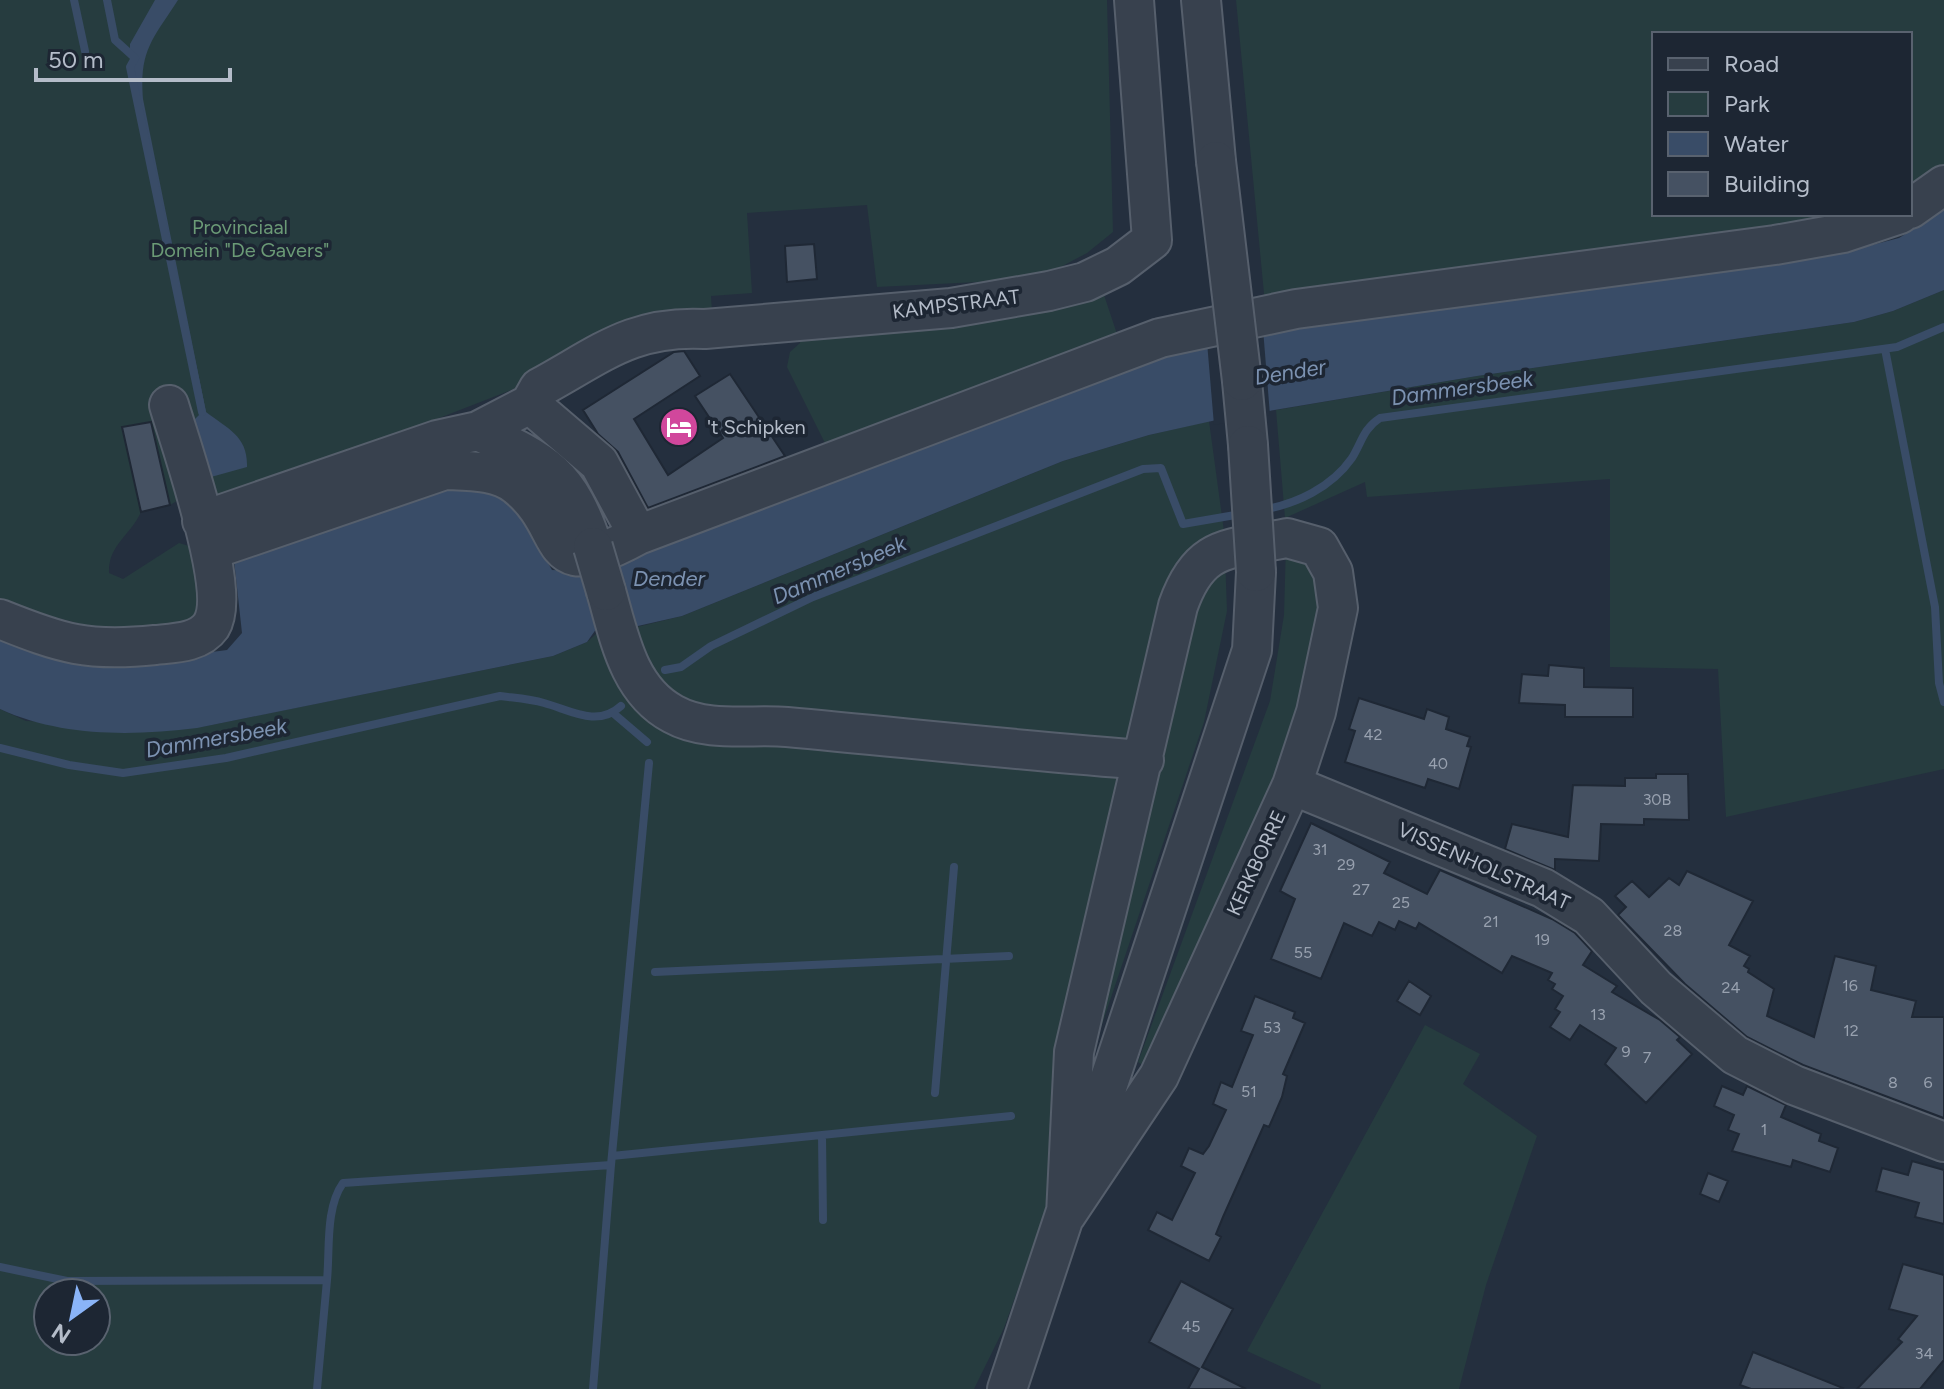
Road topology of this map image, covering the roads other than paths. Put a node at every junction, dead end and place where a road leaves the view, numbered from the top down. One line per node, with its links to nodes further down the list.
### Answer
1 (1134, 0): 6 (street, KAMPSTRAAT)
2 (1201, 0): 15 (street, KERKBORRE, bridge)
3 (1944, 185): 4 (street)
4 (1912, 208)
5 (1894, 216): 9 (street)
6 (530, 404): 8 (street, KAMPSTRAAT); 9 (street)
7 (169, 405): 10 (street)
8 (478, 431): 10 (street, KAMPSTRAAT); 12 (street, bridge)
9 (638, 535): 10 (street)
10 (206, 536): 11 (street)
11 (0, 619)
12 (1144, 760): 13 (street, KERKBORRE); 15 (street, KERKBORRE)
13 (1292, 785): 14 (street, VISSENHOLSTRAAT); 15 (street, KERKBORRE)
14 (1944, 1142)
15 (1066, 1215): 16 (street, KERKBORRE)
16 (1007, 1389)

